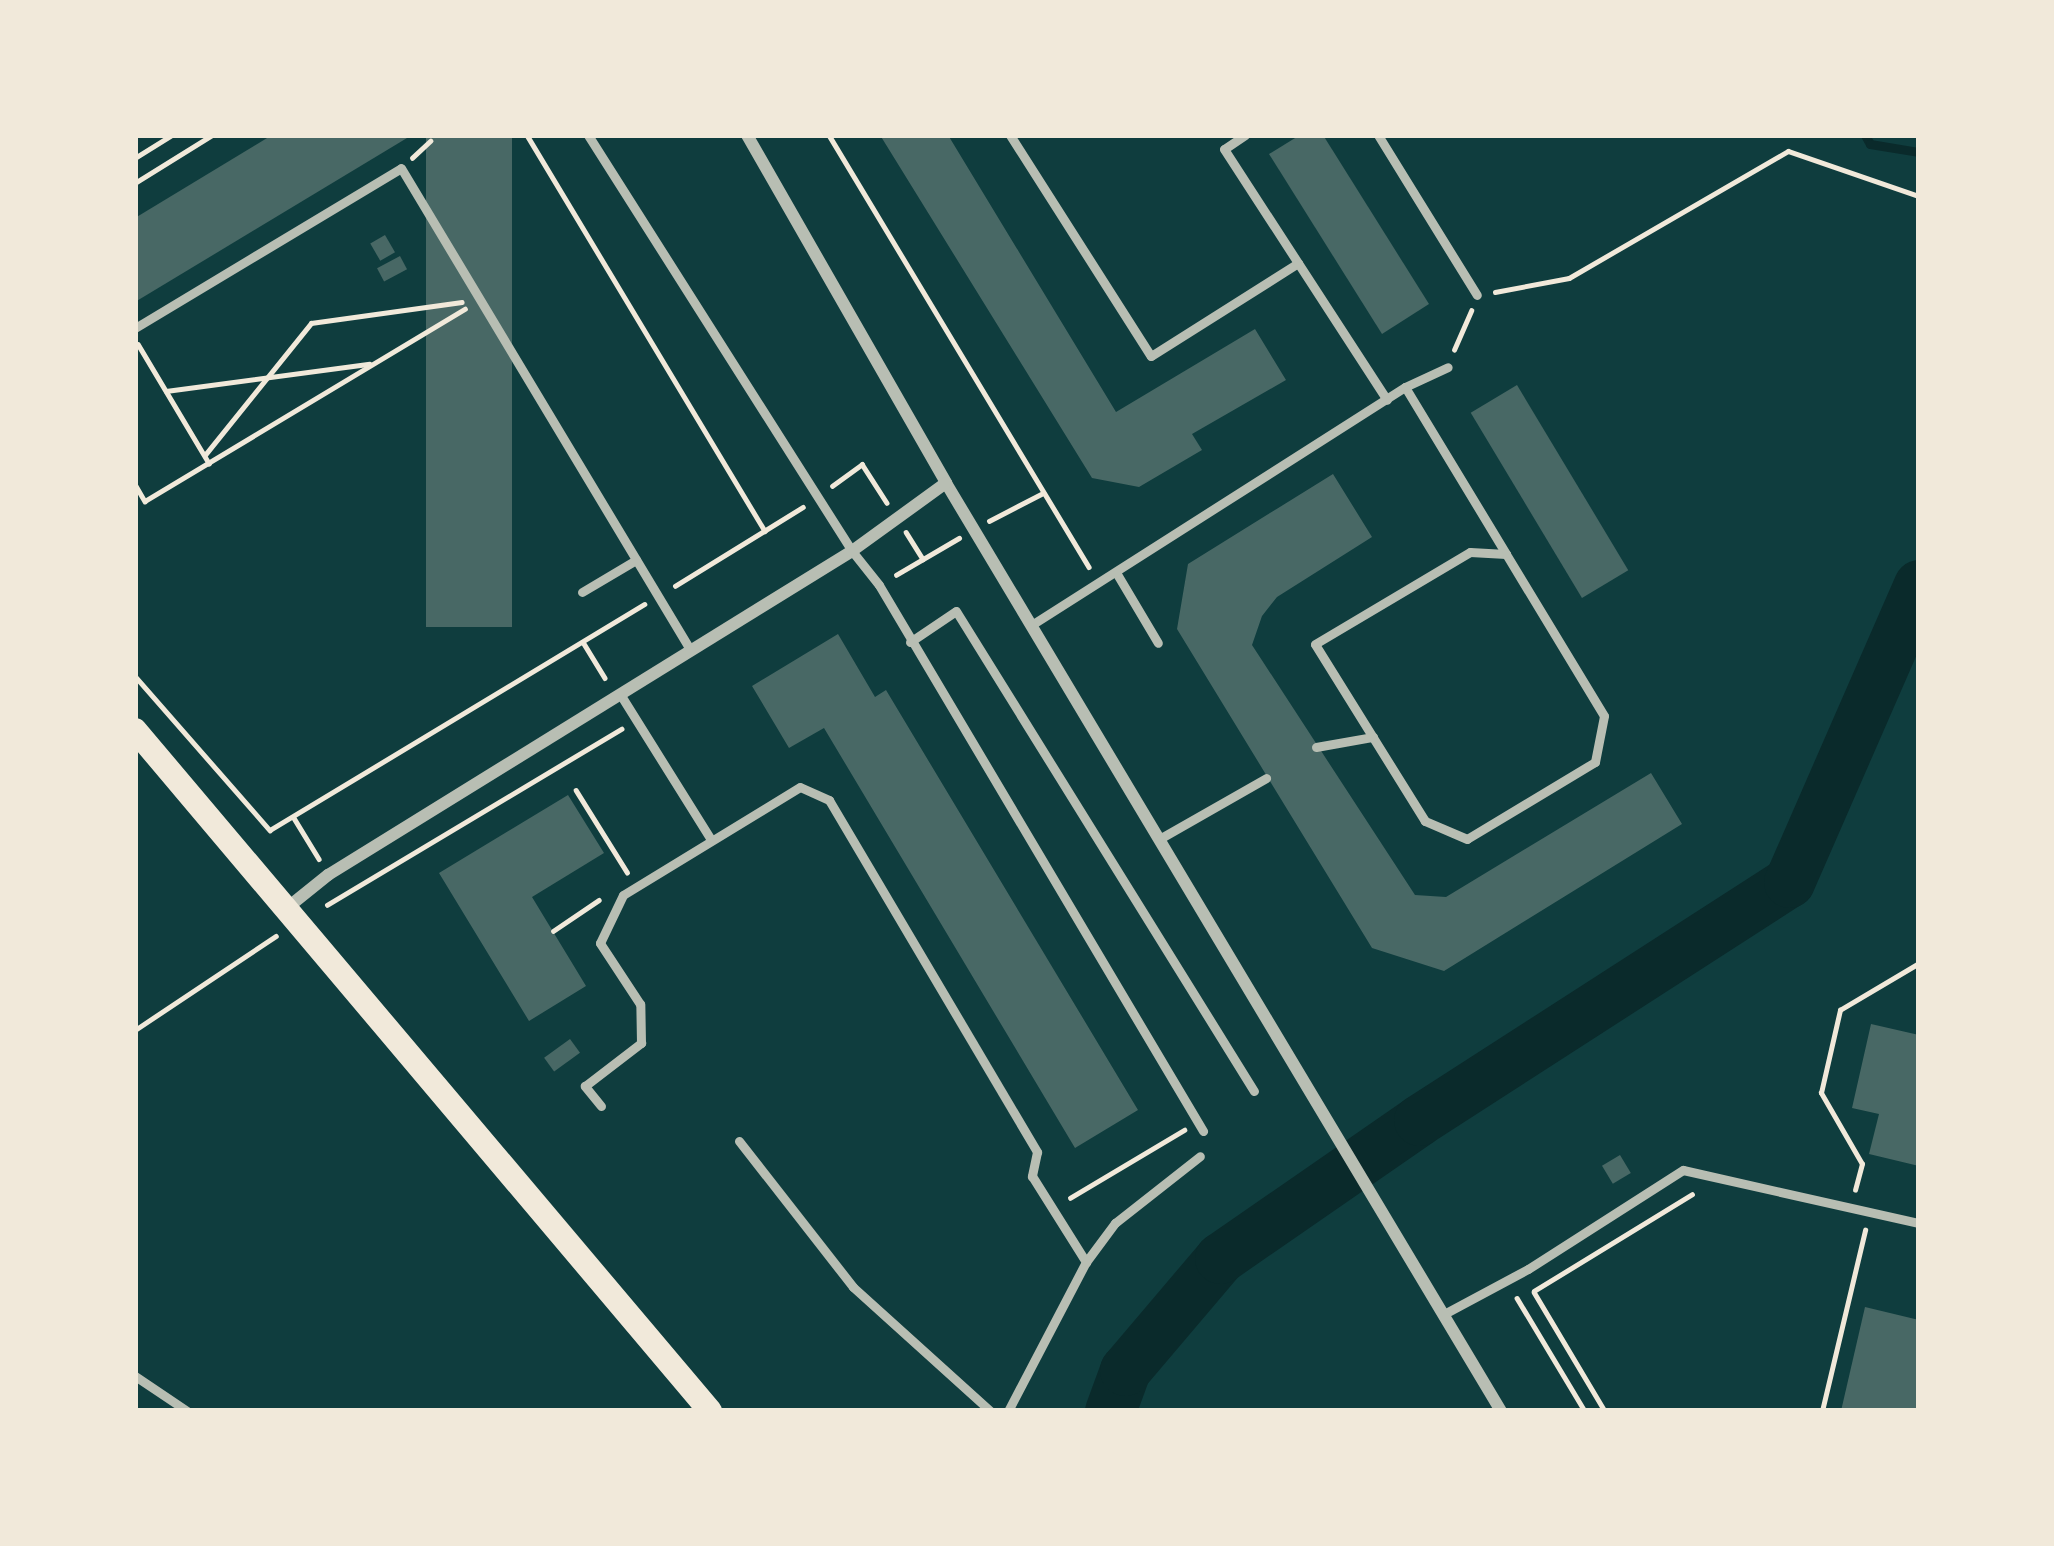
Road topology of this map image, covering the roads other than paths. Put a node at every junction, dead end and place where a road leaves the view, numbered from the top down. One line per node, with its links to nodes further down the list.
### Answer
1 (588, 135): 13 (lane)
2 (747, 135): 12 (street)
3 (1010, 135): 6 (lane)
4 (1245, 135): 6 (lane)
5 (1378, 135): 7 (lane)
6 (1298, 263): 11 (lane)
7 (1477, 295)
8 (135, 328): 15 (lane)
9 (1448, 367): 10 (lane)
10 (1406, 388): 11 (lane); 14 (lane)
11 (1387, 400): 16 (lane)
12 (946, 483): 13 (street); 18 (street)
13 (852, 551): 19 (lane); 21 (street)
14 (1506, 554): 24 (lane); 24 (lane)
15 (636, 560): 17 (lane); 21 (lane)
16 (1117, 574): 18 (lane); 20 (lane)
17 (582, 592)
18 (1033, 624): 28 (street)
19 (910, 642): 30 (lane); 32 (lane)
20 (1158, 643)
21 (691, 651): 22 (street)
22 (618, 696): 27 (lane); 29 (street)
23 (135, 730): 29 (main road)
24 (1373, 736): 25 (lane)
25 (1316, 747)
26 (1267, 778): 28 (lane)
27 (710, 838): 31 (lane); 36 (lane)
28 (1161, 838): 37 (street)
29 (292, 915): 40 (main road)
30 (1254, 1090)
31 (601, 1106)
32 (1203, 1131)
33 (740, 1141): 41 (lane)
34 (1200, 1156): 36 (lane)
35 (1919, 1223): 37 (lane)
36 (1086, 1262): 42 (lane)
37 (1444, 1314): 43 (street)
38 (135, 1376): 39 (lane)
39 (187, 1411)
40 (710, 1411)
41 (990, 1411)
42 (1008, 1411)
43 (1501, 1411)

